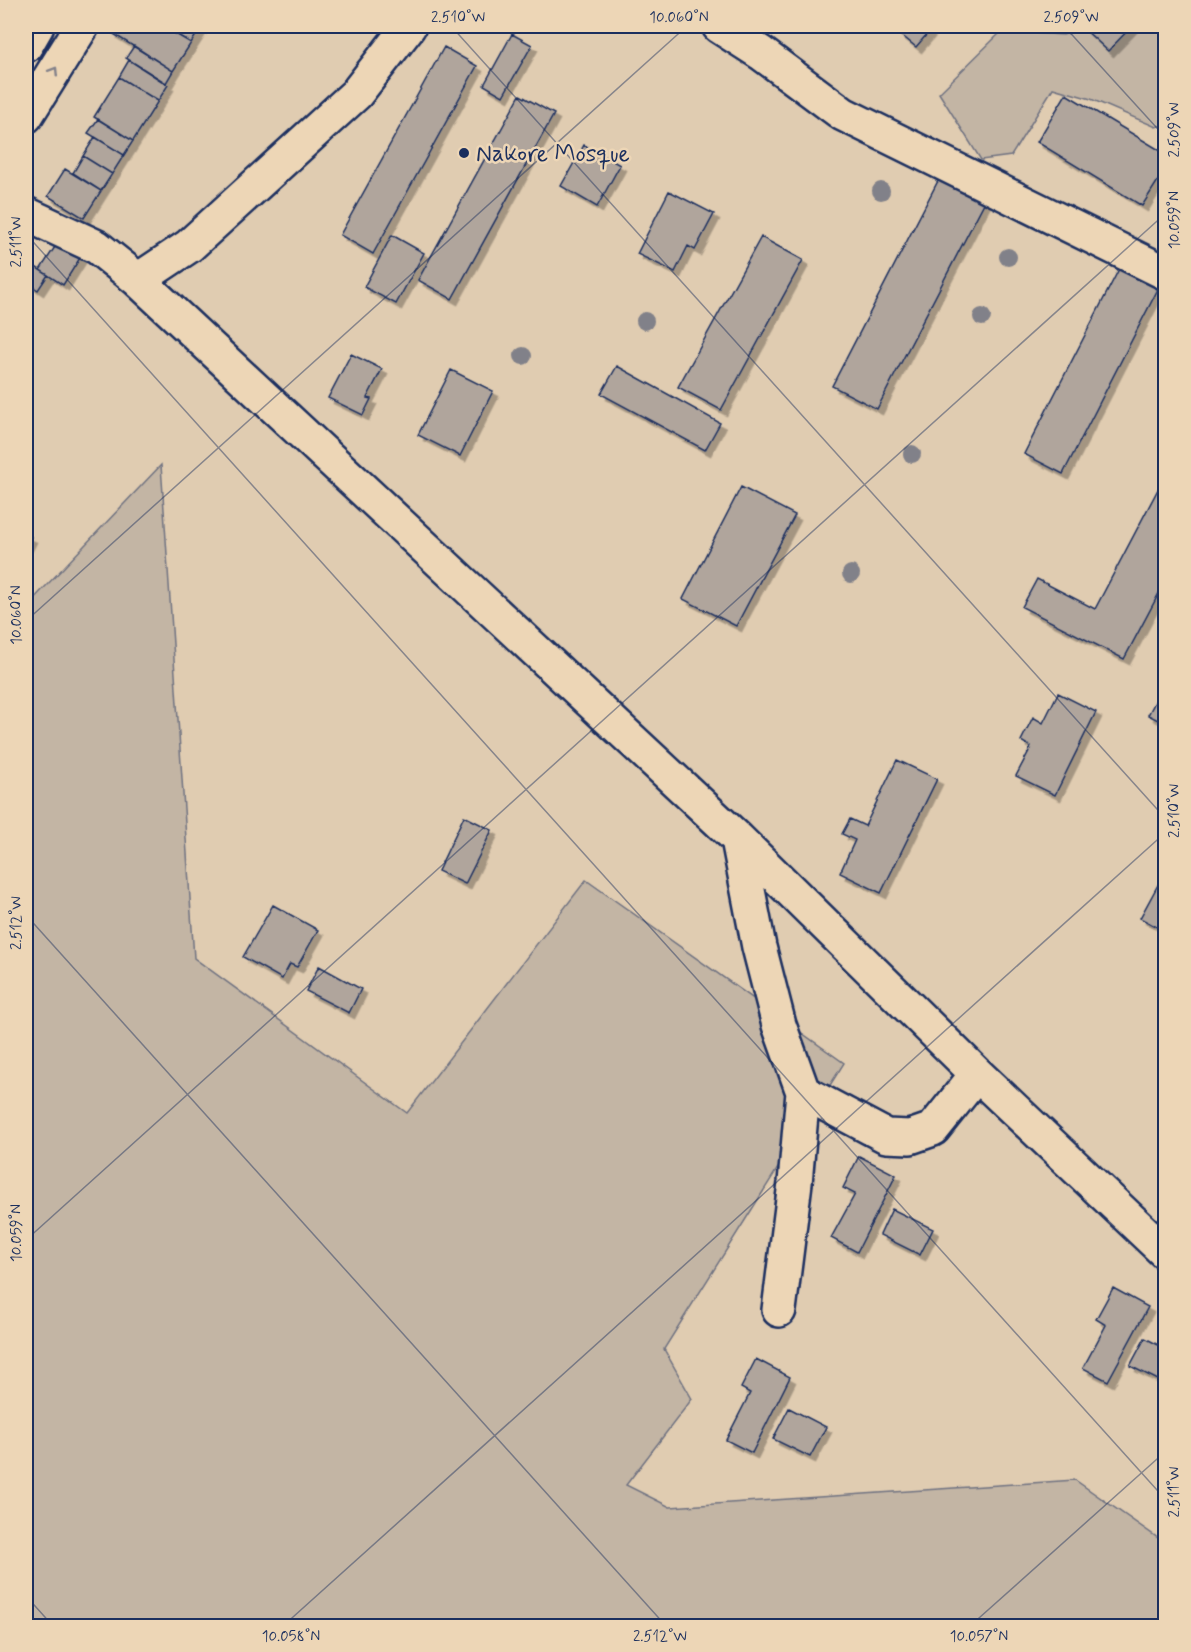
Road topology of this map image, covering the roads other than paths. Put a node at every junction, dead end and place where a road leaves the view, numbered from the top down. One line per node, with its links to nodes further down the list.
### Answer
1 (37, 26): 5 (street)
2 (82, 26): 6 (street, one-way to 2)
3 (409, 26): 9 (street)
4 (719, 26): 8 (street)
5 (26, 45)
6 (26, 116)
7 (26, 214): 9 (street)
8 (1166, 273)
9 (138, 280): 10 (street)
10 (738, 839): 11 (street); 12 (street)
11 (977, 1074): 12 (street); 13 (street)
12 (803, 1092): 14 (street)
13 (1166, 1253)
14 (779, 1310)

